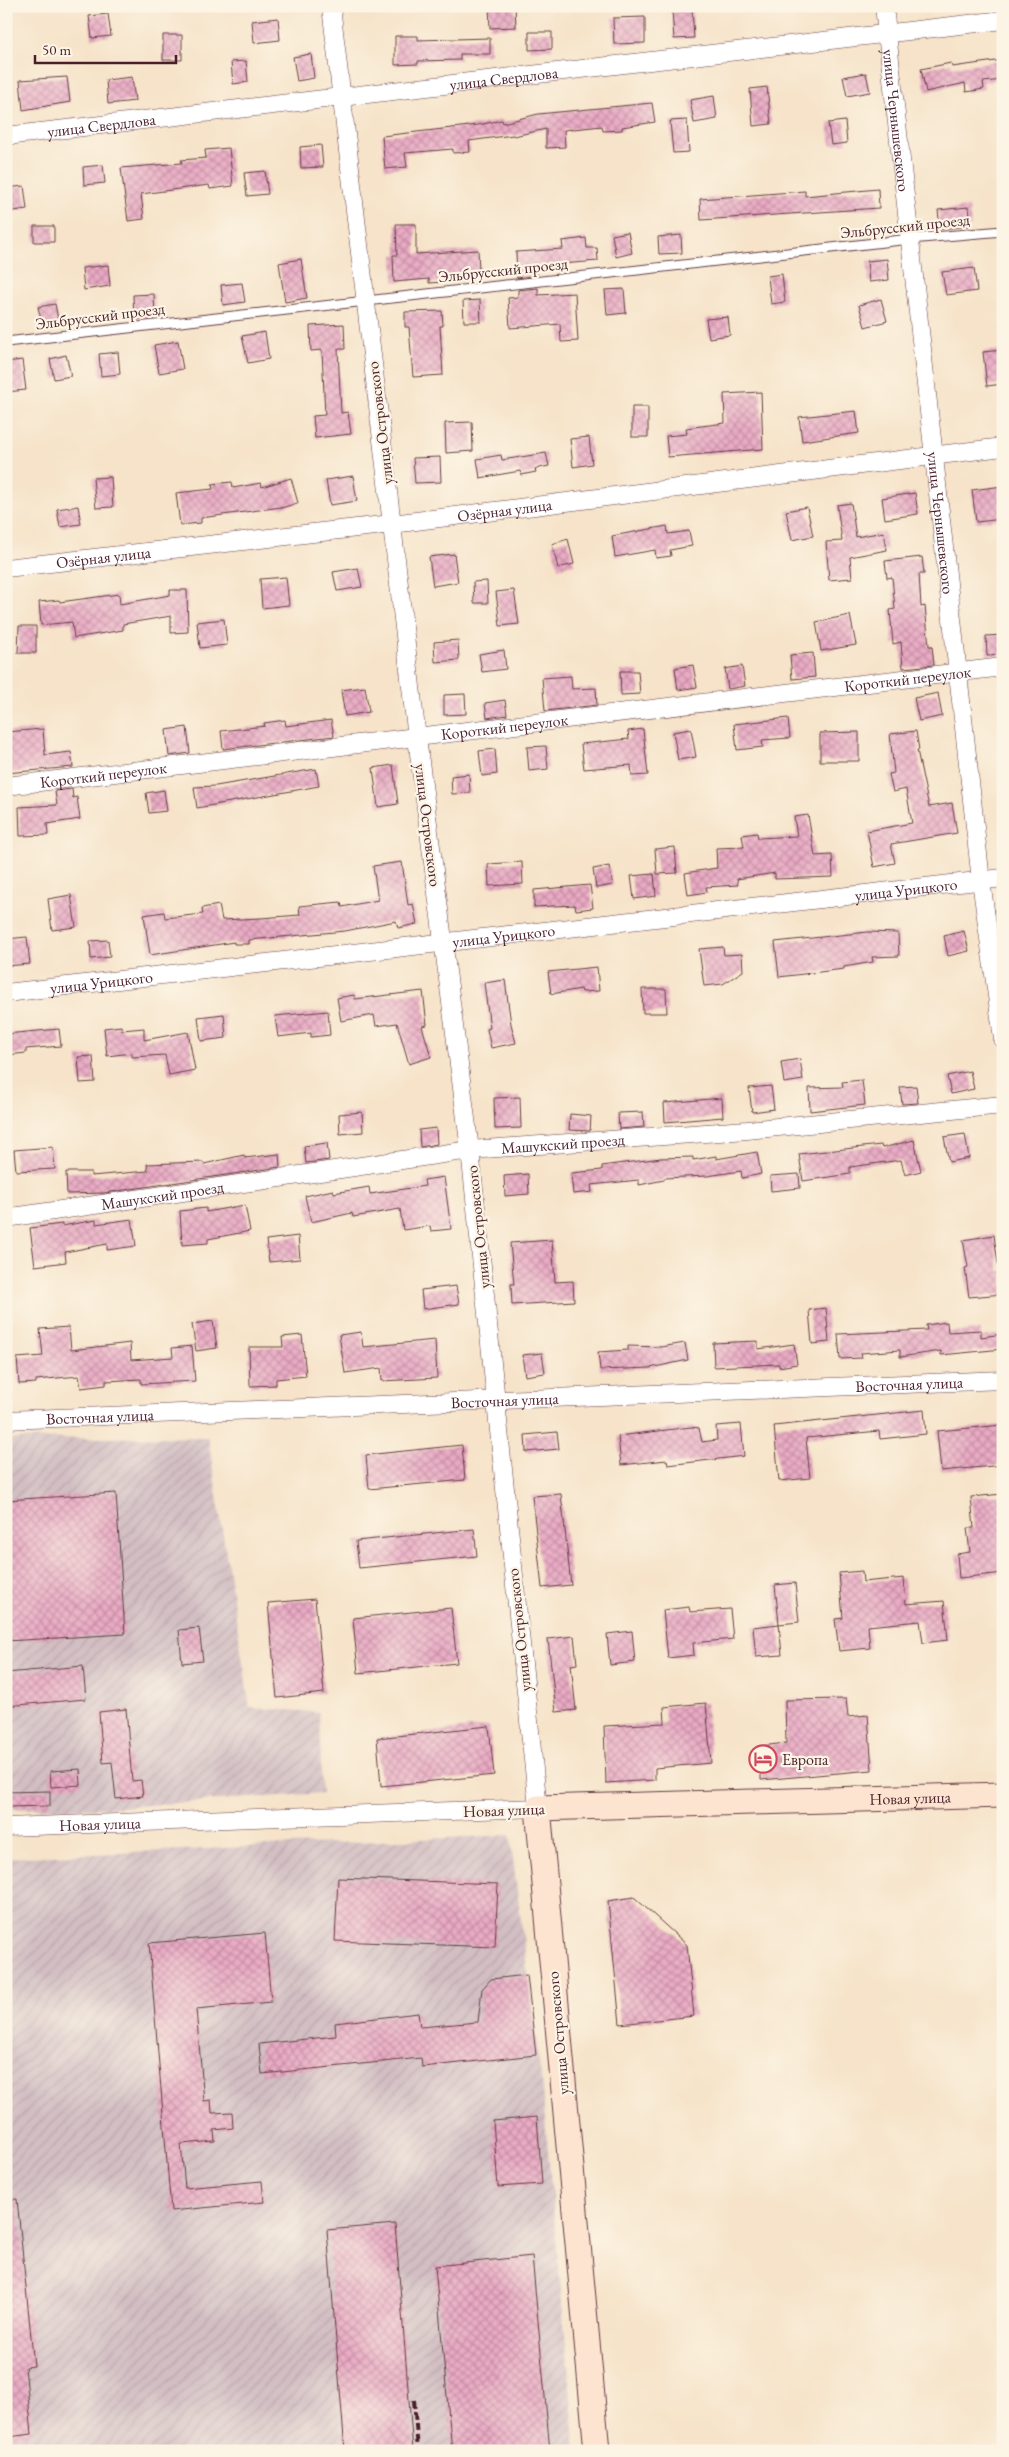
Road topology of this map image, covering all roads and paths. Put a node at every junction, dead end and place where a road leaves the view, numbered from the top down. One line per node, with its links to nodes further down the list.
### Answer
1 (331, 6): 5 (street, улица Островского)
2 (884, 6): 4 (street, улица Чернышевского)
3 (1003, 20): 4 (street, улица Свердлова)
4 (887, 32): 5 (street, улица Свердлова); 8 (street, улица Чернышевского)
5 (342, 96): 6 (street, улица Свердлова); 9 (street, улица Островского)
6 (6, 136)
7 (1003, 231): 8 (lane, Эльбрусский проезд)
8 (910, 239): 9 (lane, Эльбрусский проезд); 12 (street, улица Чернышевского)
9 (366, 300): 10 (lane, Эльбрусский проезд); 13 (street, улица Островского)
10 (6, 342)
11 (1003, 447): 12 (street, Озёрная улица)
12 (934, 455): 13 (street, Озёрная улица); 16 (street, улица Чернышевского)
13 (392, 524): 14 (street, Озёрная улица); 17 (street, улица Островского)
14 (6, 568)
15 (1003, 667): 16 (street, Короткий переулок)
16 (958, 671): 17 (street, Короткий переулок); 20 (street, улица Чернышевского)
17 (417, 738): 18 (street, Короткий переулок); 21 (street, улица Островского)
18 (6, 786)
19 (1003, 878): 20 (street, улица Урицкого)
20 (981, 881): 21 (street, улица Урицкого); 23 (street, улица Чернышевского)
21 (443, 944): 22 (street, улица Урицкого); 25 (street, улица Островского)
22 (6, 993)
23 (1003, 1038)
24 (1003, 1105): 25 (street, Машукский проезд)
25 (470, 1150): 26 (street, Машукский проезд); 28 (street, улица Островского)
26 (6, 1218)
27 (1003, 1380): 28 (street, Восточная улица)
28 (496, 1402): 29 (street, Восточная улица); 31 (street, улица Островского)
29 (6, 1420)
30 (1003, 1795): 31 (street, Новая улица)
31 (538, 1808): 32 (street, Новая улица); 33 (street, улица Островского)
32 (6, 1827)
33 (597, 2451)

